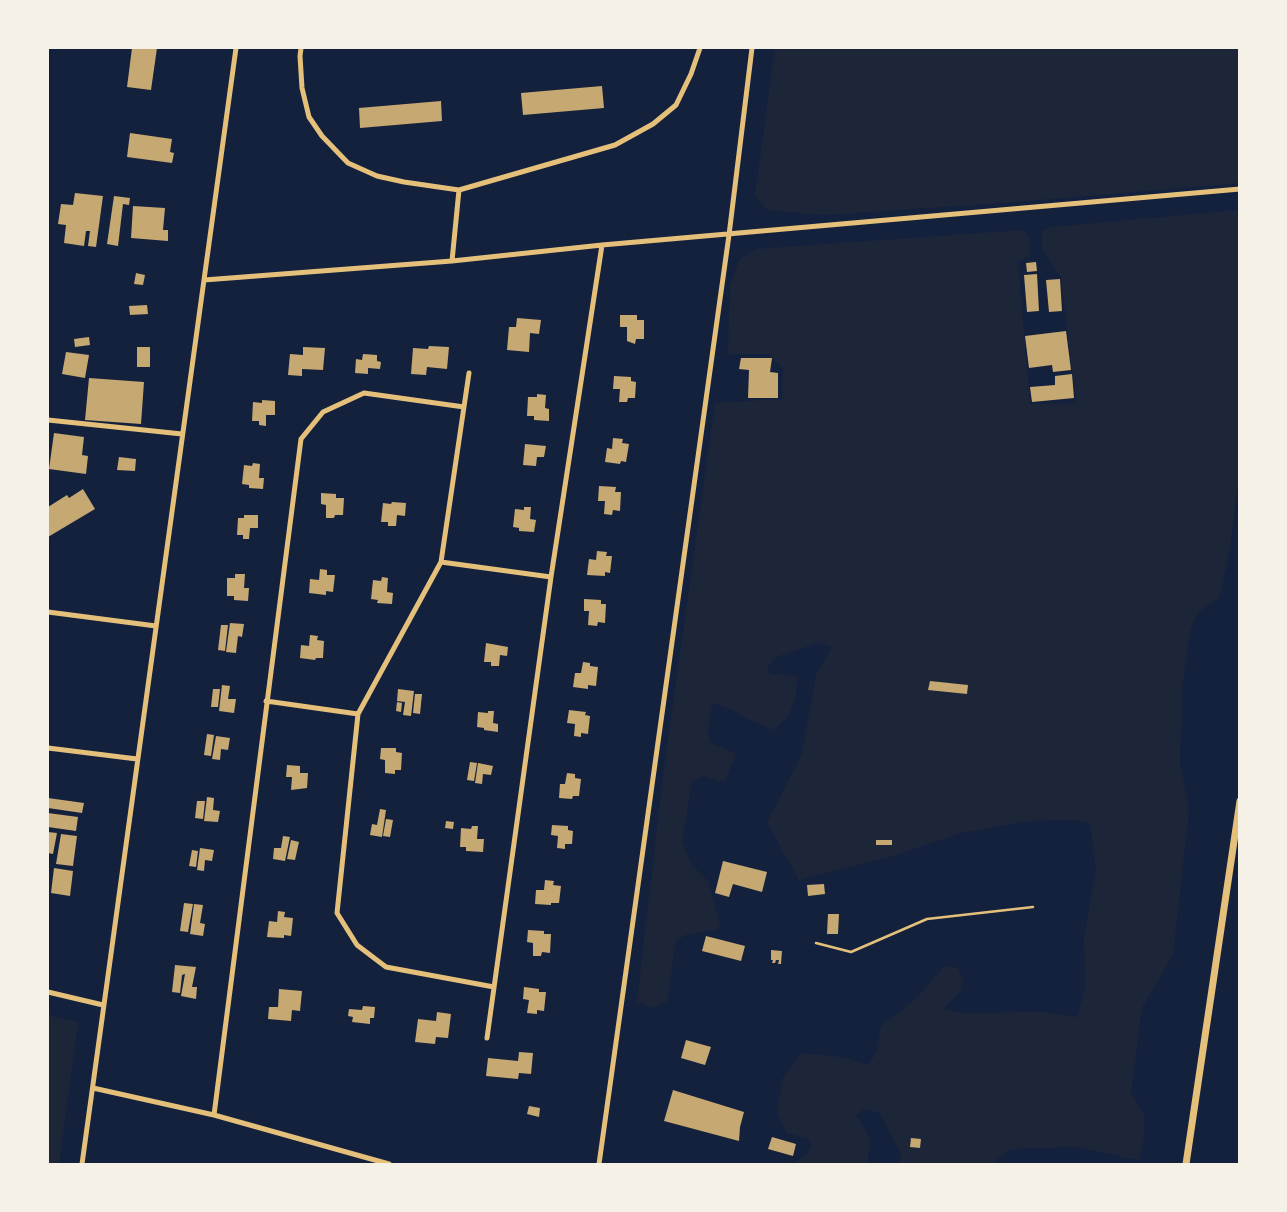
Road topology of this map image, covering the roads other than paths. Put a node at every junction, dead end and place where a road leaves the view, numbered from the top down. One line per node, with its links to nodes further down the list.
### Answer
1 (235, 48): 10 (street)
2 (301, 48): 6 (street)
3 (700, 48): 6 (street)
4 (752, 48): 7 (street)
5 (1240, 189): 7 (street)
6 (458, 190): 9 (street)
7 (729, 235): 8 (street); 32 (street)
8 (602, 245): 9 (street); 16 (street)
9 (452, 261): 10 (street)
10 (204, 280): 14 (street)
11 (469, 373): 12 (street)
12 (464, 407): 15 (street); 19 (street)
13 (48, 420): 14 (street)
14 (182, 434): 18 (street)
15 (441, 562): 16 (street); 20 (street)
16 (550, 577): 24 (street)
17 (48, 612): 18 (street)
18 (156, 626): 22 (street)
19 (266, 701): 20 (street); 29 (street)
20 (358, 714): 24 (street)
21 (48, 748): 22 (street)
22 (137, 759): 26 (street)
23 (1240, 801): 33 (street)
24 (494, 987): 27 (street)
25 (48, 992): 26 (street)
26 (103, 1005): 28 (street)
27 (487, 1038)
28 (93, 1088): 29 (street); 30 (street)
29 (214, 1115): 31 (street)
30 (82, 1164)
31 (389, 1164)
32 (599, 1164)
33 (1186, 1164)

